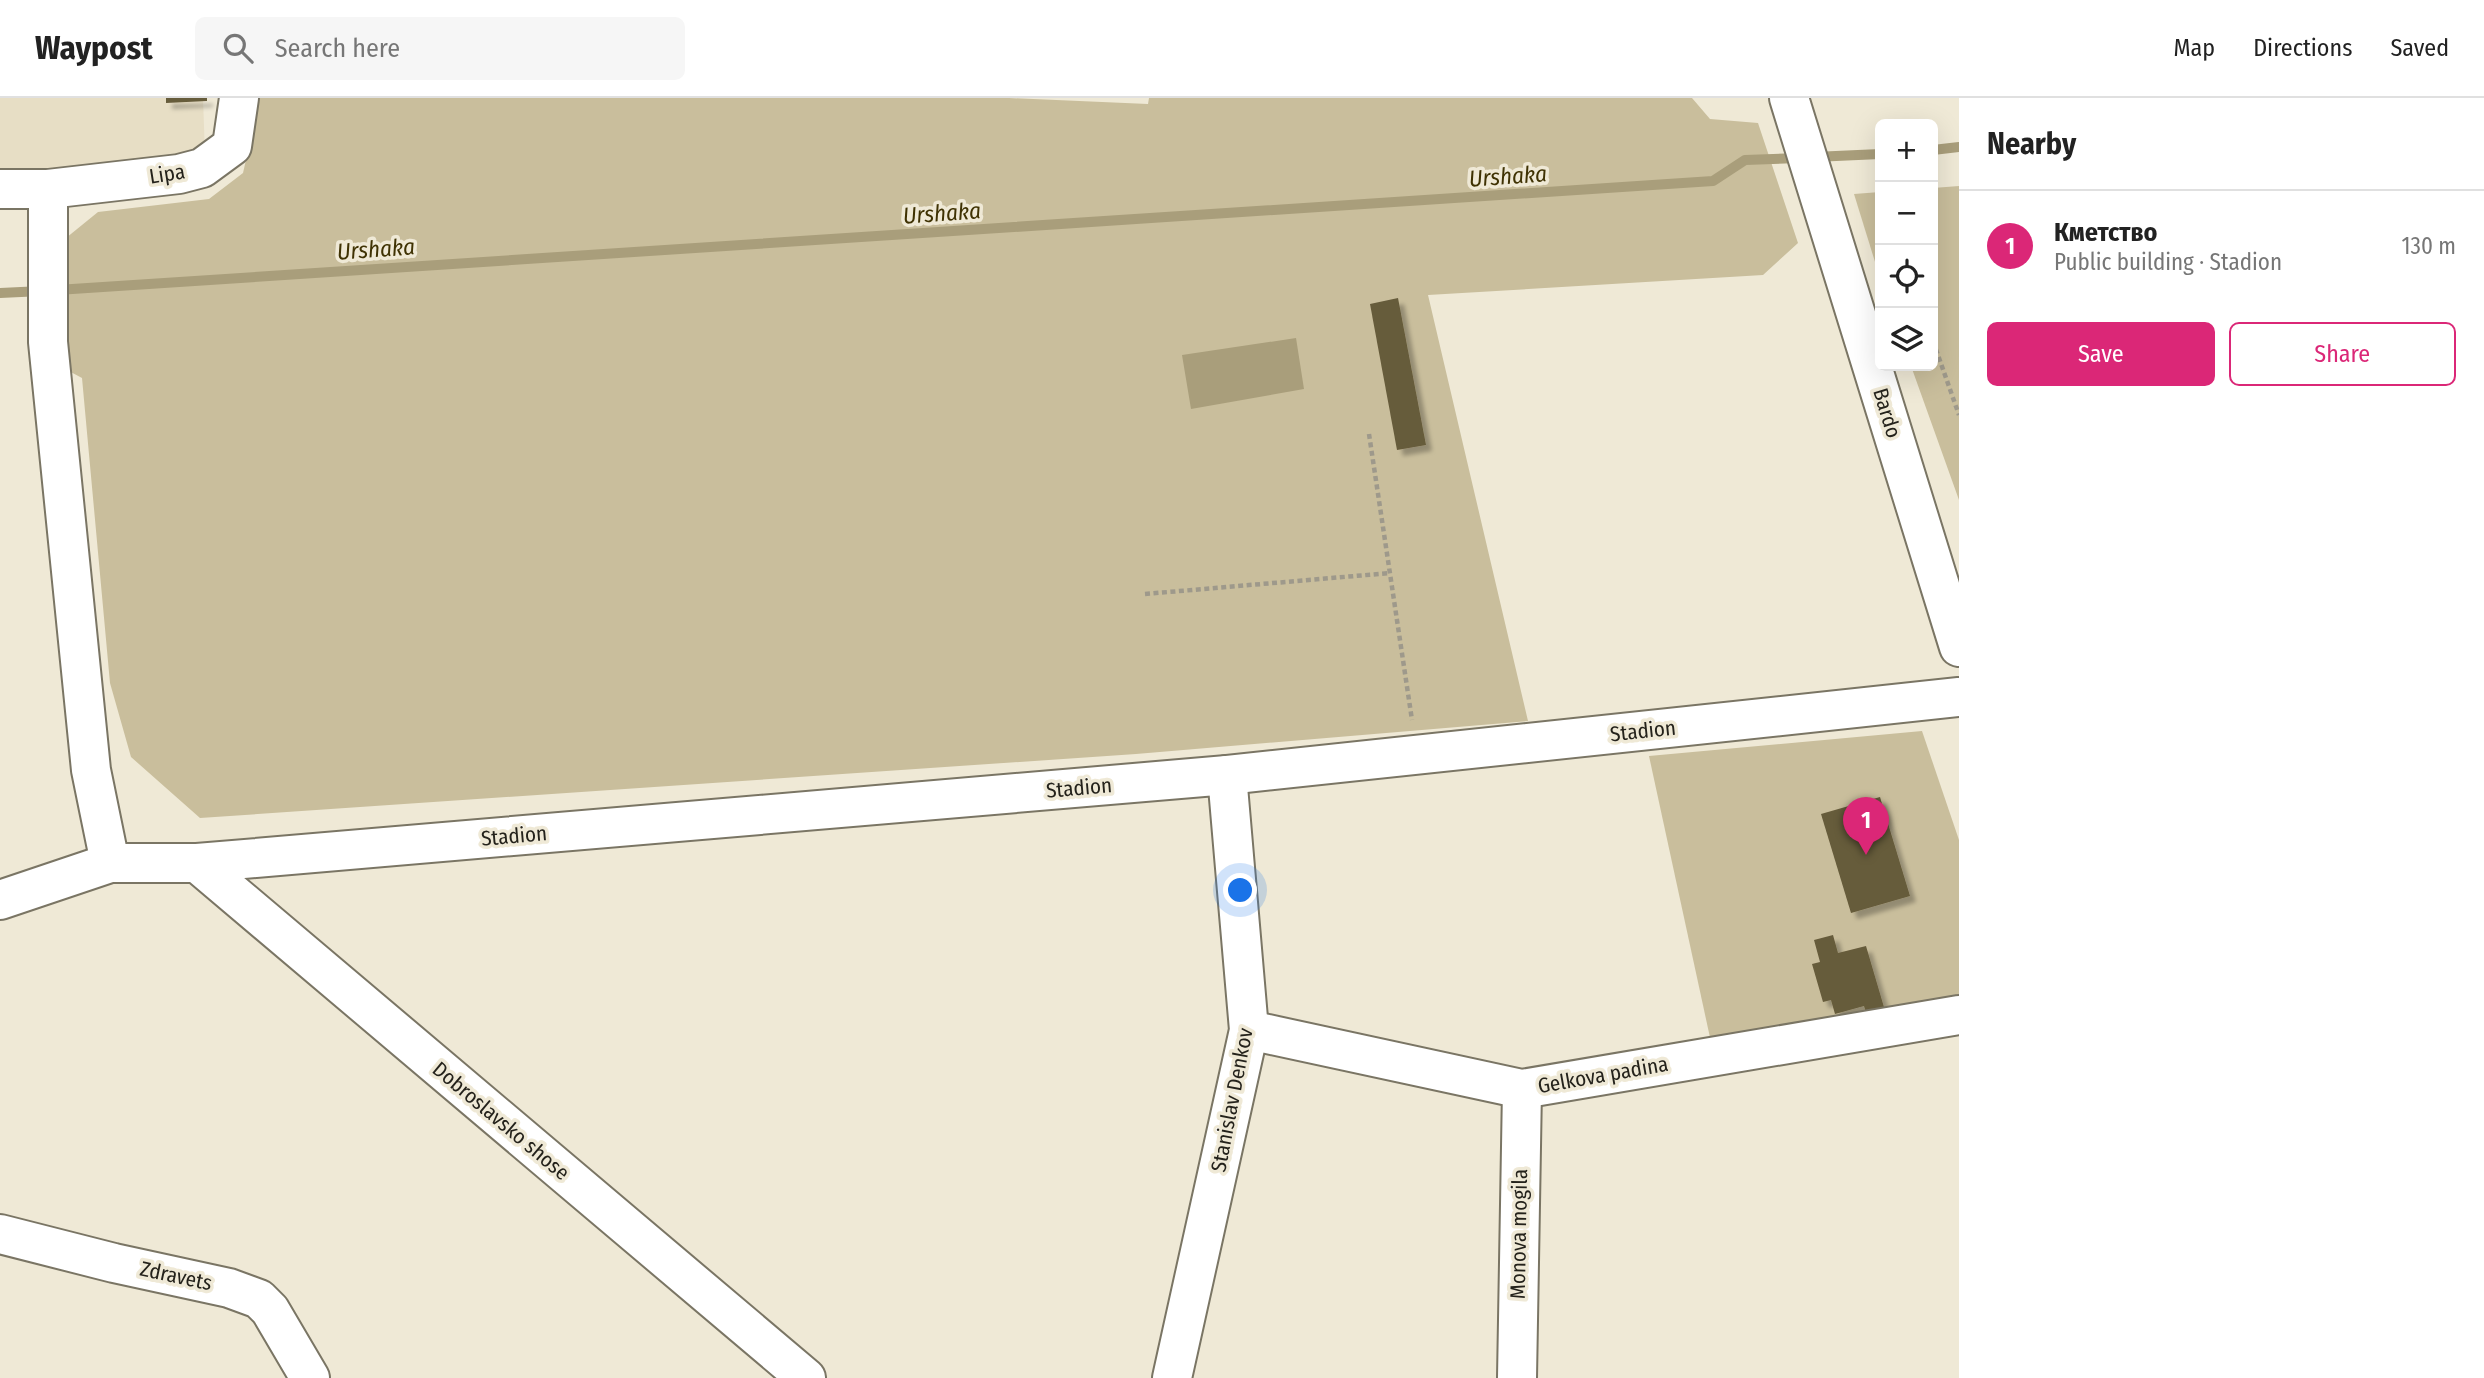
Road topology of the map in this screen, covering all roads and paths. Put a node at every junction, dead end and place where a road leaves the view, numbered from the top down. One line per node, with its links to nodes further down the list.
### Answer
1 (239, 98): 4 (street, Lipa)
2 (1791, 102): 10 (street, Bardo)
3 (0, 189): 4 (street, Lipa)
4 (48, 189): 14 (street)
5 (1938, 355): 6 (path)
6 (1959, 415)
7 (1368, 434): 8 (path)
8 (1390, 573): 9 (path); 12 (path)
9 (1145, 594)
10 (1959, 647)
11 (1959, 697): 13 (street, Stadion)
12 (1414, 731)
13 (1227, 775): 15 (street, Stadion); 18 (street, Stanislav Denkov)
14 (110, 863): 15 (street); 16 (street)
15 (197, 863): 22 (street, Dobroslavsko shose)
16 (0, 900)
17 (1959, 1015): 19 (street, Gelkova padina)
18 (1250, 1030): 19 (street, Gelkova padina); 23 (street, Stanislav Denkov)
19 (1522, 1089): 24 (street, Monova mogila)
20 (0, 1234): 21 (street, Zdravets)
21 (310, 1378)
22 (806, 1378)
23 (1172, 1378)
24 (1517, 1378)

